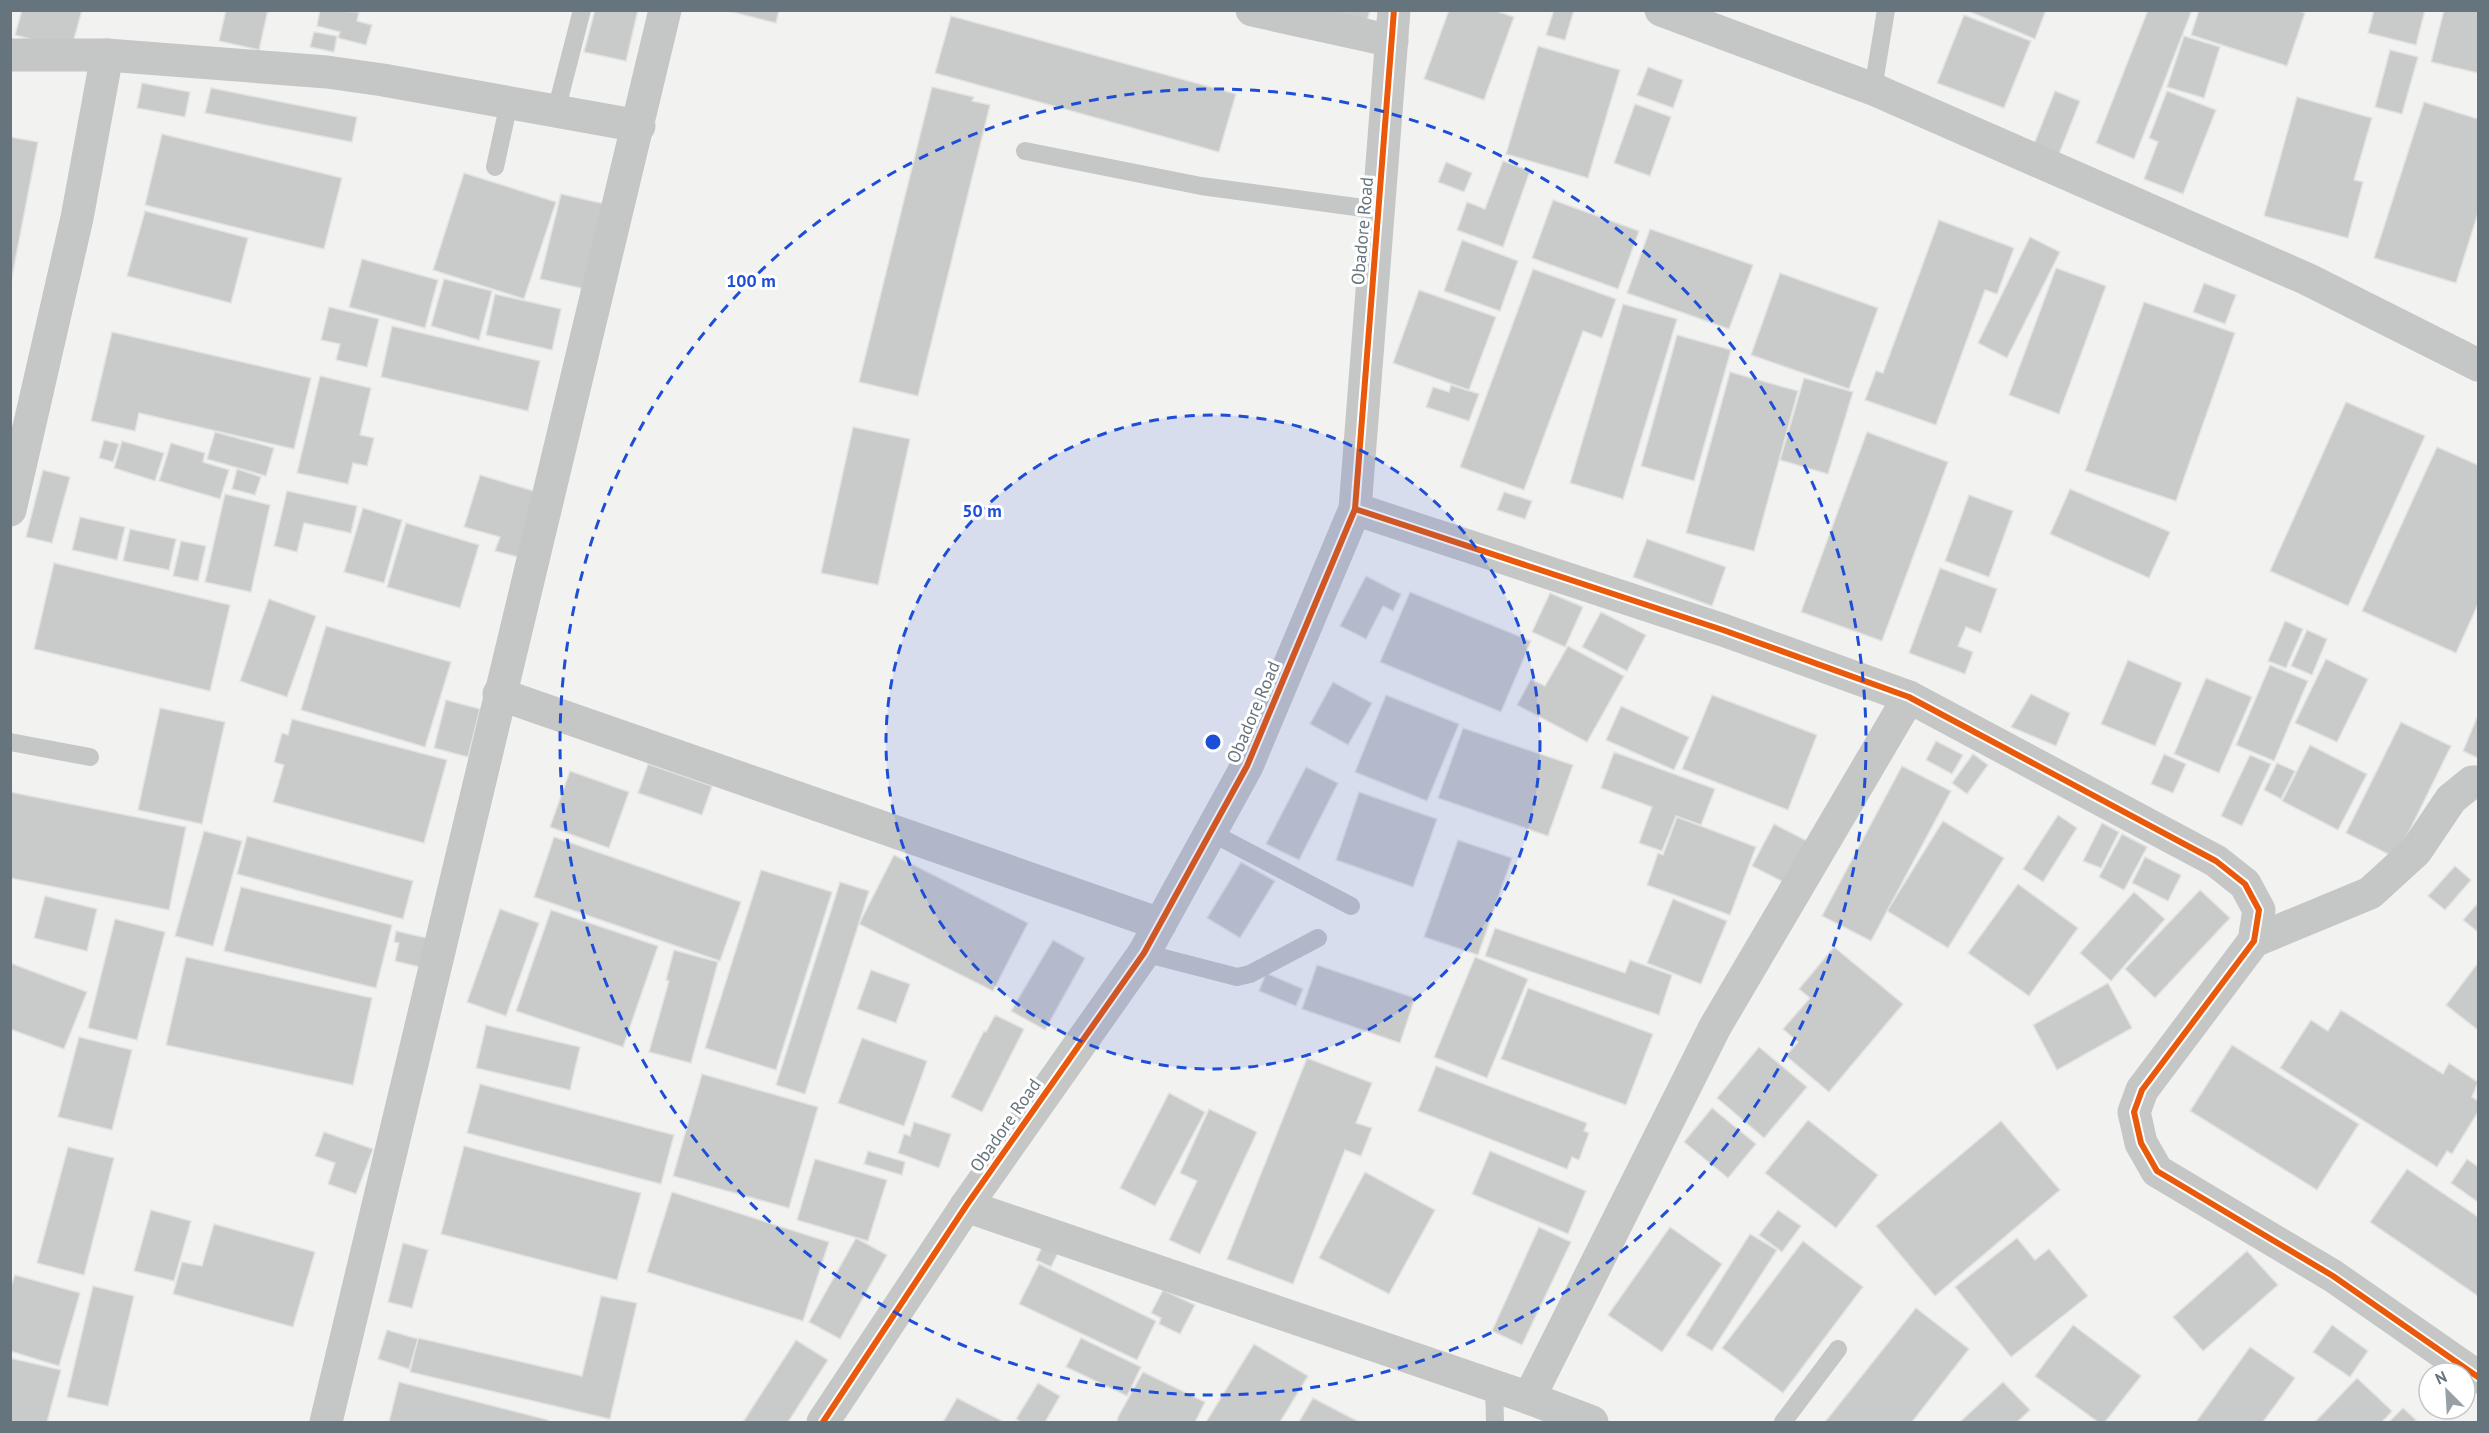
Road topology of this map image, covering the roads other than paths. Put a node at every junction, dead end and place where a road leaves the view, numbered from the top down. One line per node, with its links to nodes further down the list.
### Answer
1 (582, 10): 11 (lane)
2 (664, 10): 12 (street)
3 (1252, 10): 6 (street)
4 (1661, 10): 9 (street)
5 (1886, 10): 9 (lane)
6 (1393, 26): 15 (street, Obadore Road)
7 (10, 55): 8 (street)
8 (107, 55): 10 (street); 18 (street)
9 (1873, 89): 16 (street)
10 (509, 103): 11 (street); 14 (lane)
11 (556, 111): 12 (street)
12 (639, 126): 19 (street)
13 (1025, 151): 15 (lane)
14 (495, 167)
15 (1378, 210): 17 (street, Obadore Road)
16 (2478, 365)
17 (1355, 509): 20 (street); 24 (street, Obadore Road)
18 (10, 510)
19 (499, 694): 26 (street); 35 (street)
20 (1909, 697): 28 (street); 34 (street)
21 (10, 742): 22 (lane)
22 (90, 757)
23 (2478, 782): 28 (street)
24 (1212, 833): 25 (lane); 26 (street, Obadore Road)
25 (1351, 906)
26 (1160, 924): 29 (street, Obadore Road)
27 (1318, 939): 29 (lane)
28 (2254, 941): 32 (street)
29 (1144, 953): 30 (street, Obadore Road)
30 (966, 1206): 33 (street); 36 (street, Obadore Road)
31 (1838, 1349): 39 (lane)
32 (2478, 1377)
33 (1494, 1387): 34 (street); 37 (lane)
34 (1529, 1398): 38 (street)
35 (326, 1422)
36 (823, 1422)
37 (1495, 1422)
38 (1592, 1422)
39 (1783, 1422)

